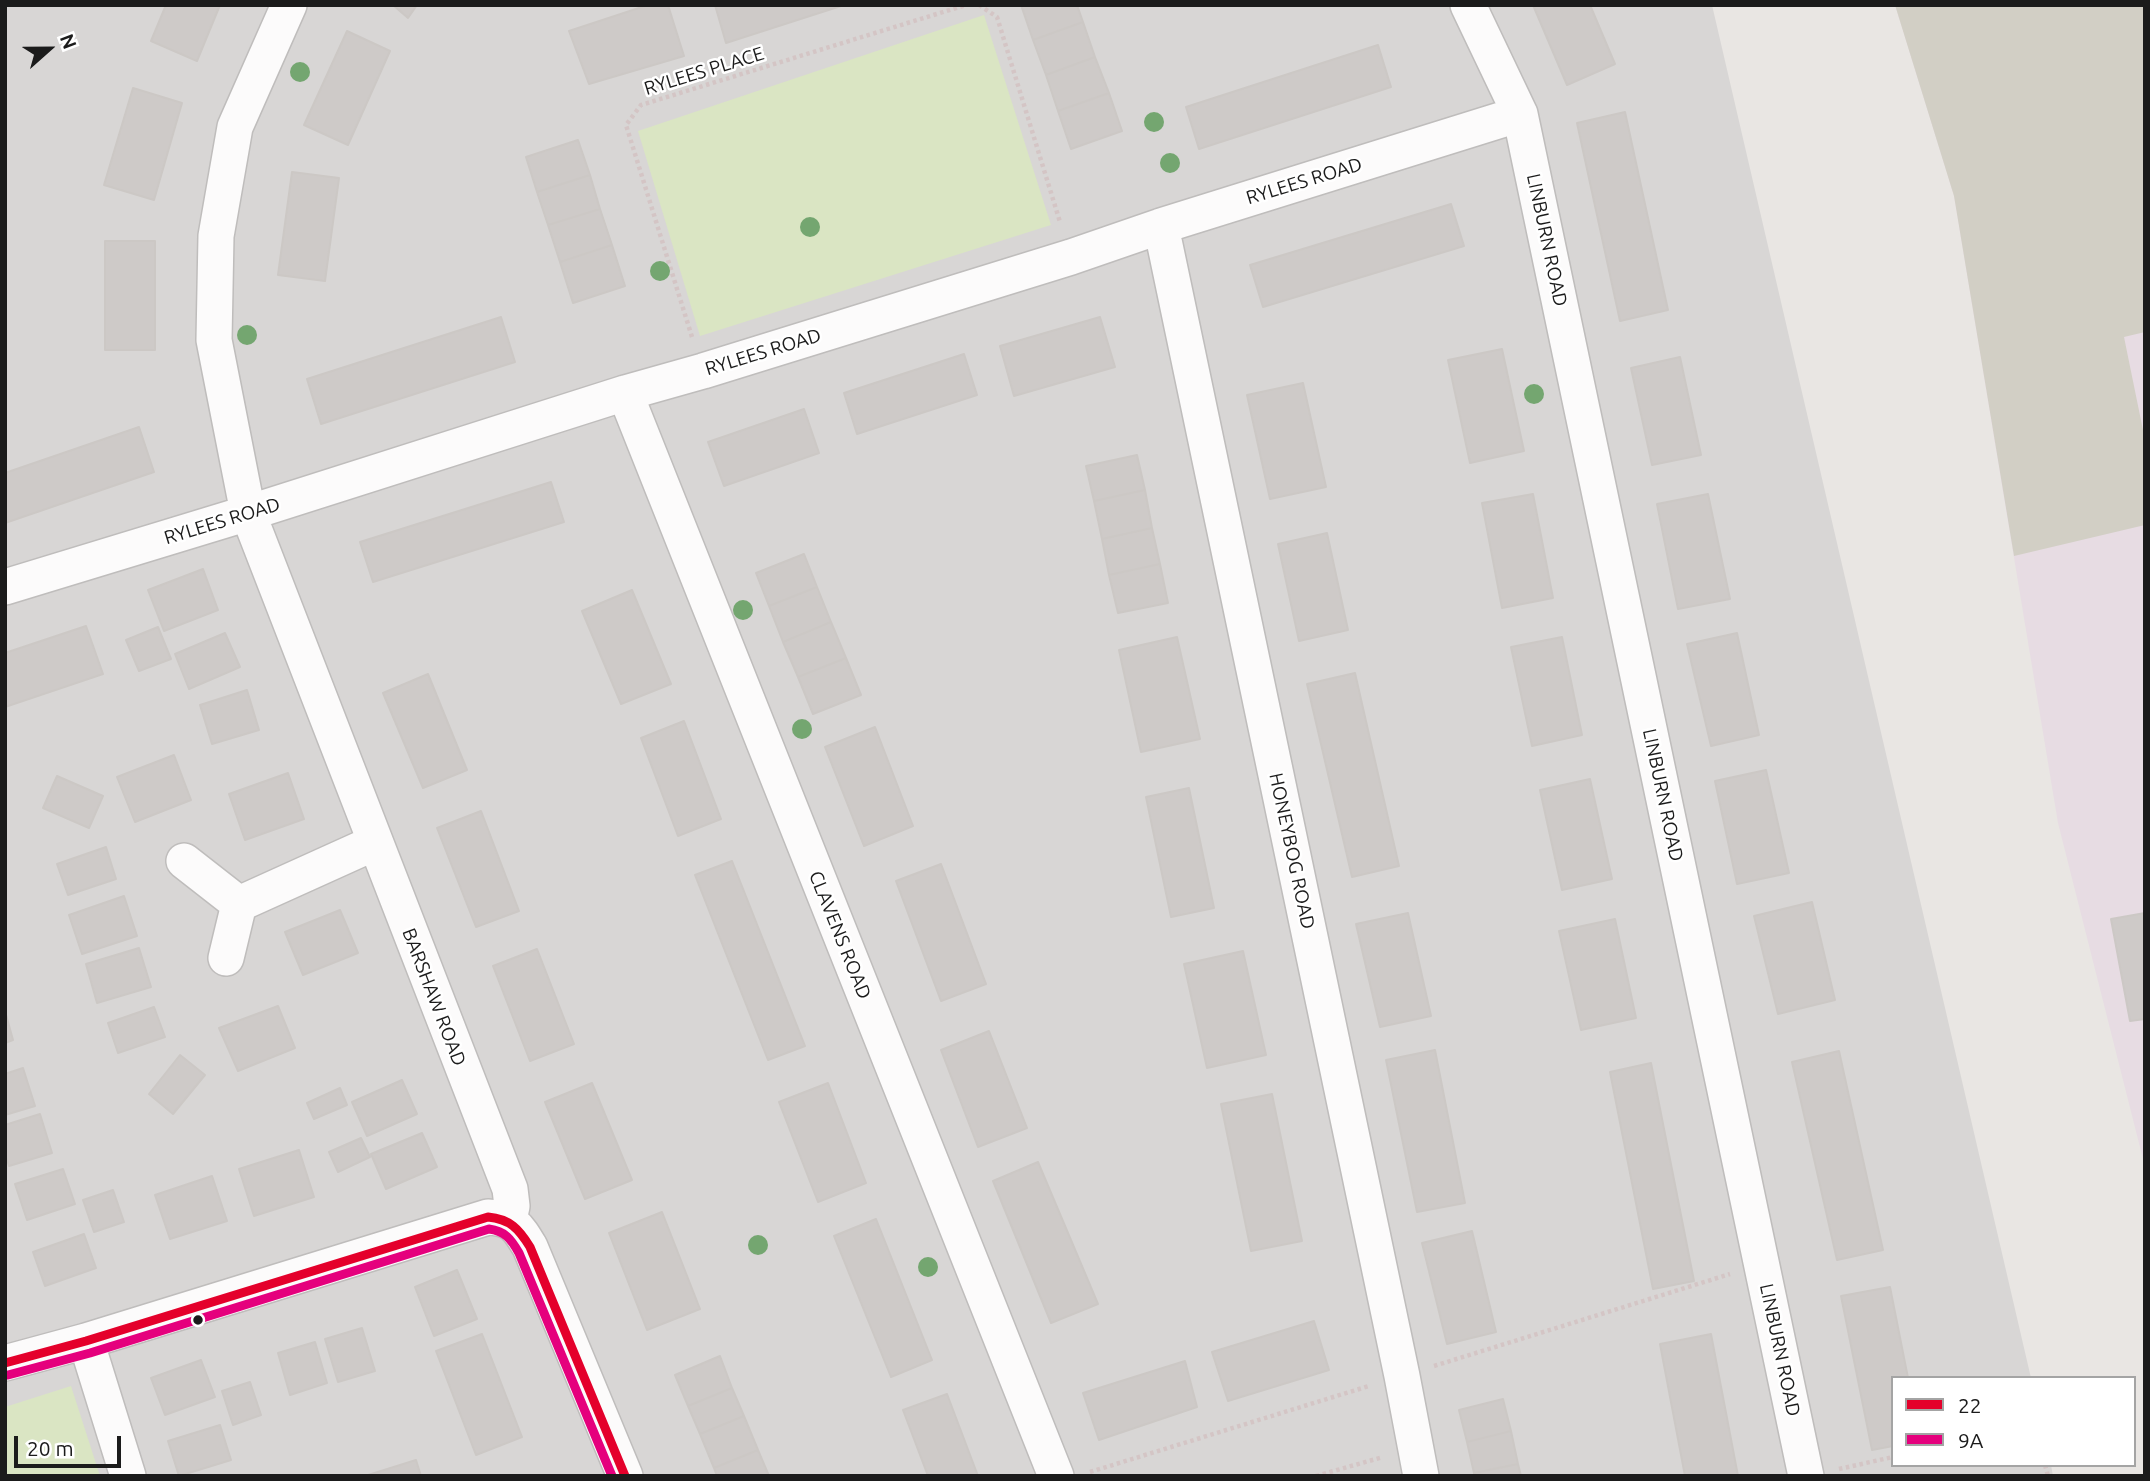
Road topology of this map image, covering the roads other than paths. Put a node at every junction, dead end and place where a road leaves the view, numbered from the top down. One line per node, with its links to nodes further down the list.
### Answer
1 (289, 5): 6 (street, BARSHAW ROAD)
2 (1468, 5): 3 (street, LINBURN ROAD)
3 (1520, 114): 4 (street, RYLEES ROAD); 16 (street, LINBURN ROAD)
4 (1161, 226): 5 (street, RYLEES ROAD); 15 (street, HONEYBOG ROAD)
5 (625, 393): 6 (street, RYLEES ROAD); 19 (street, CLAVENS ROAD)
6 (248, 513): 7 (street, RYLEES ROAD); 8 (street, BARSHAW ROAD)
7 (5, 587)
8 (374, 843): 10 (street); 12 (street, BARSHAW ROAD)
9 (184, 861): 10 (street)
10 (239, 904): 11 (street)
11 (226, 958)
12 (509, 1220): 13 (street); 18 (street)
13 (86, 1341): 14 (street); 17 (street)
14 (5, 1363)
15 (1418, 1462)
16 (1819, 1473)
17 (128, 1476)
18 (625, 1476)
19 (1056, 1476)

